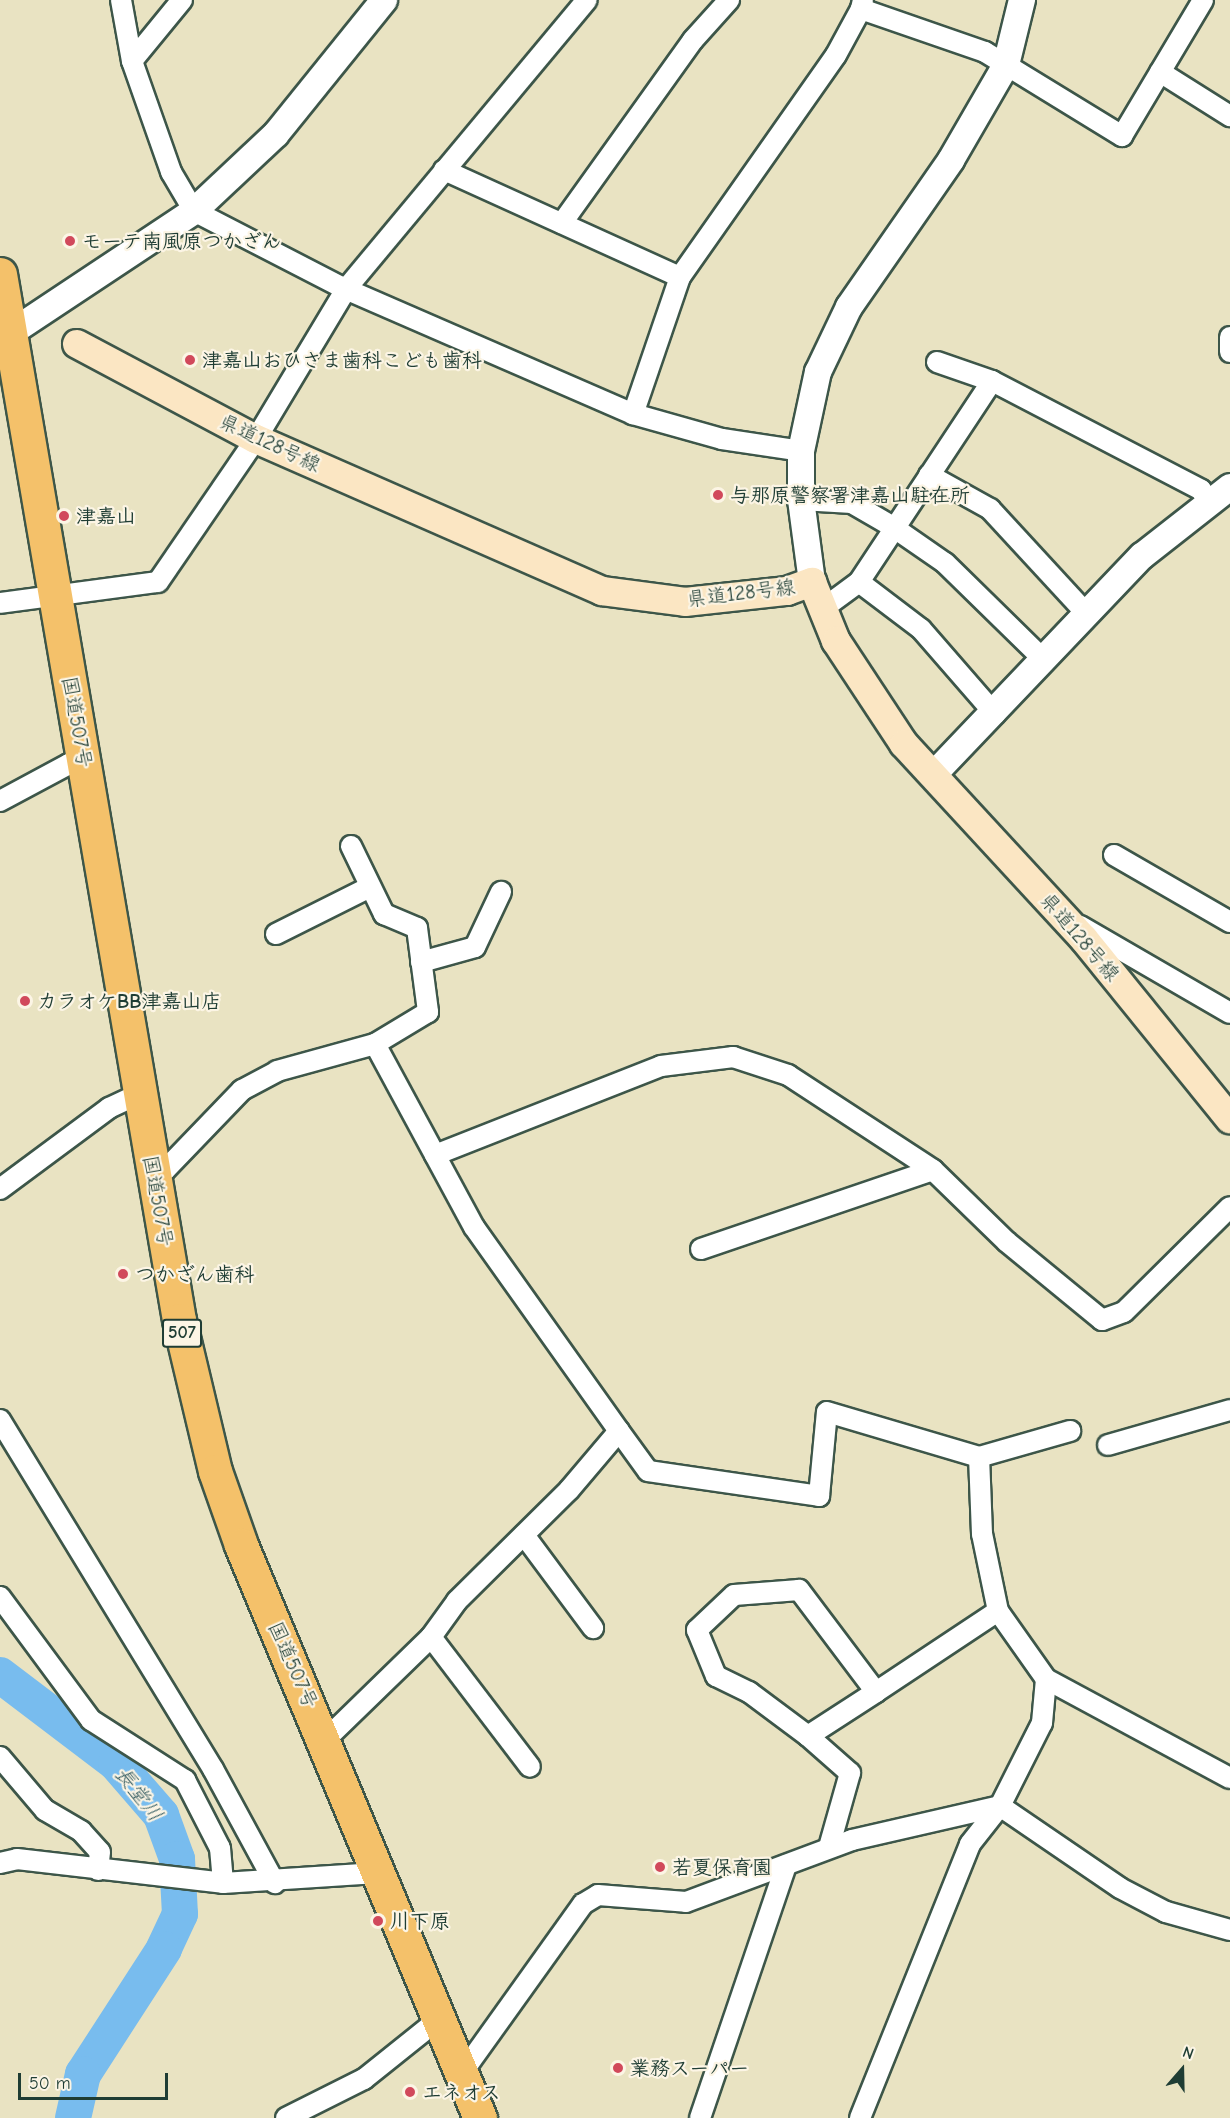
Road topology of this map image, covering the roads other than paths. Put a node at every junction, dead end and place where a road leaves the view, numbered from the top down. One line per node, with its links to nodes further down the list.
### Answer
1 (121, 0): 9 (street)
2 (182, 0): 9 (street)
3 (384, 0): 14 (street)
4 (587, 0): 13 (street)
5 (729, 0): 15 (street)
6 (1022, 0): 10 (street)
7 (1203, 0): 11 (street)
8 (862, 4): 10 (street); 17 (street)
9 (132, 61): 14 (street)
10 (1006, 65): 11 (street); 27 (street)
11 (1160, 72): 12 (street)
12 (1230, 116)
13 (444, 170): 15 (street); 18 (street)
14 (194, 211): 18 (street); 19 (street)
15 (562, 223): 17 (street)
16 (0, 274): 19 (highway, 国道507号 / 507)
17 (680, 277): 25 (street)
18 (346, 289): 25 (street); 26 (street)
19 (5, 337): 35 (highway, 国道507号 / 507)
20 (1230, 338): 22 (street)
21 (77, 344): 26 (main road, 県道128号線)
22 (1230, 352)
23 (937, 362): 24 (street)
24 (992, 381): 28 (street); 31 (street)
25 (633, 414): 27 (street)
26 (256, 439): 33 (main road, 県道128号線); 35 (street)
27 (801, 451): 30 (street)
28 (929, 475): 32 (street); 38 (street)
29 (1230, 487): 31 (street)
30 (801, 500): 32 (street); 33 (street)
31 (1209, 501): 38 (street)
32 (893, 527): 34 (street); 39 (street)
33 (812, 582): 37 (main road, 県道128号線)
34 (859, 582): 37 (street); 40 (street)
35 (56, 595): 36 (street); 41 (highway, 国道507号 / 507)
36 (0, 603)
37 (821, 610): 42 (main road, 県道128号線)
38 (1088, 614): 39 (street)
39 (1043, 659): 40 (street)
40 (995, 714): 42 (street)
41 (84, 766): 43 (street); 54 (highway, 国道507号 / 507)
42 (934, 773): 48 (main road, 県道128号線)
43 (0, 801)
44 (351, 846): 46 (street)
45 (1114, 855): 49 (street)
46 (370, 887): 50 (street); 51 (street)
47 (501, 892): 51 (street)
48 (1065, 917): 52 (street); 55 (main road, 県道128号線)
49 (1230, 922)
50 (276, 934)
51 (421, 962): 53 (street)
52 (1230, 1013)
53 (375, 1044): 56 (street); 58 (street)
54 (139, 1094): 58 (highway, 国道507号 / 507); 59 (street)
55 (1230, 1119)
56 (435, 1155): 57 (street); 64 (street)
57 (933, 1170): 60 (street); 61 (street)
58 (153, 1172): 76 (highway, 国道507号 / 507)
59 (0, 1189)
60 (1230, 1207)
61 (701, 1249)
62 (1230, 1411): 66 (street)
63 (0, 1420): 87 (street)
64 (619, 1431): 67 (street); 68 (street)
65 (1070, 1431): 67 (street)
66 (1108, 1445)
67 (979, 1457): 70 (street)
68 (524, 1535): 71 (street); 72 (street)
69 (0, 1597): 86 (street)
70 (998, 1611): 73 (street); 74 (street)
71 (593, 1628)
72 (430, 1637): 76 (street); 78 (street)
73 (1047, 1679): 79 (street); 80 (street)
74 (876, 1692): 75 (street); 75 (street)
75 (808, 1736): 81 (street)
76 (325, 1740): 84 (highway, 国道507号 / 507)
77 (0, 1758): 85 (street)
78 (530, 1767)
79 (1230, 1778)
80 (1000, 1806): 81 (street); 88 (street); 94 (street)
81 (829, 1847): 83 (street)
82 (0, 1863): 85 (street)
83 (786, 1865): 90 (street); 93 (street)
84 (377, 1867): 87 (street); 89 (highway, 国道507号 / 507)
85 (103, 1871): 86 (street)
86 (220, 1883): 87 (street)
87 (275, 1883)
88 (1230, 1930)
89 (439, 2019): 90 (highway, 国道507号 / 507); 91 (street)
90 (462, 2073): 92 (highway, 国道507号 / 507)
91 (286, 2118)
92 (480, 2118)
93 (700, 2118)
94 (860, 2118)

